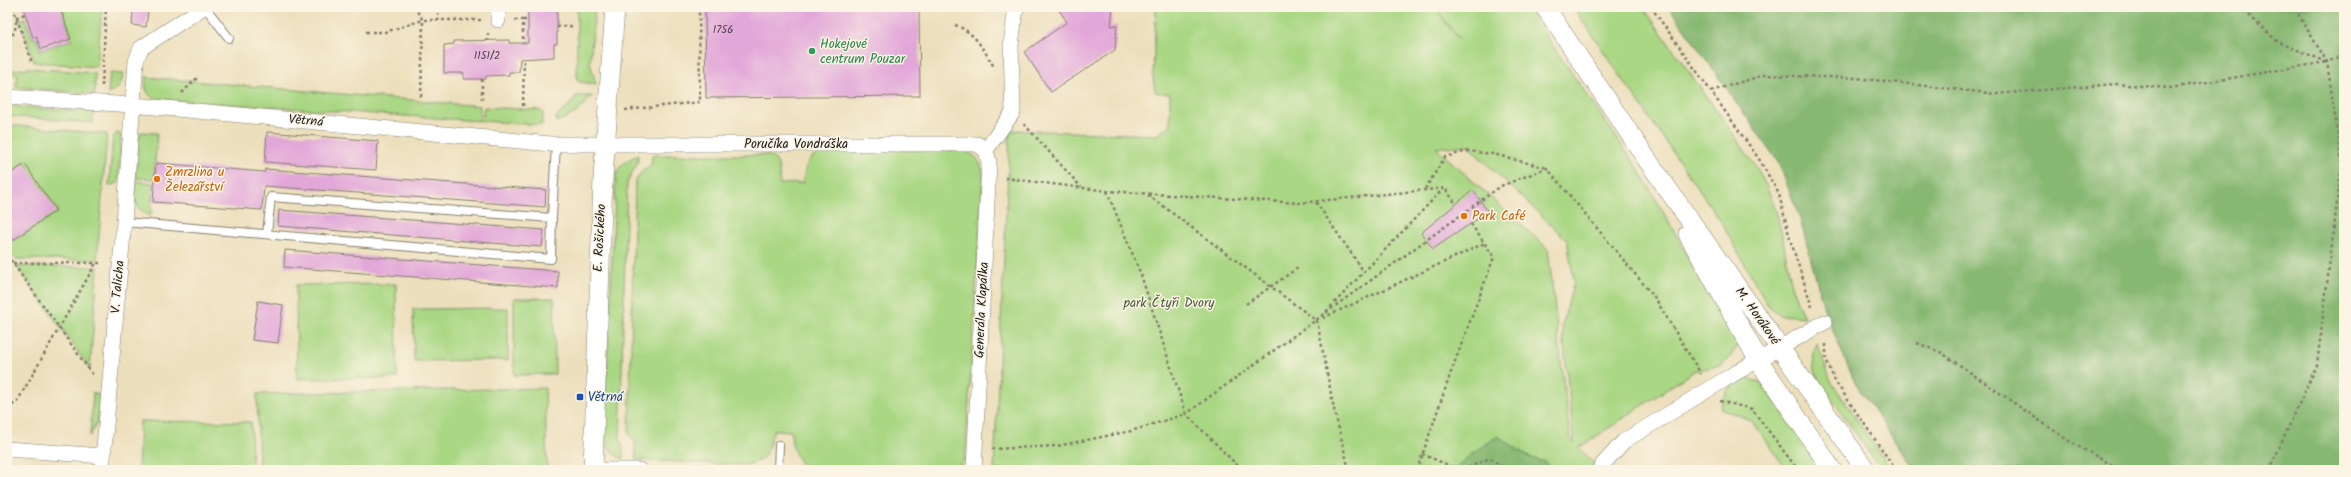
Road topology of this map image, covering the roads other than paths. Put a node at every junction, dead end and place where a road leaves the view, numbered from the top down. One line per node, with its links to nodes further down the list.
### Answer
1 (205, 7): 5 (lane); 7 (street, V. Talicha)
2 (615, 7): 9 (street, E. Rošického)
3 (1016, 7): 10 (street)
4 (1545, 7): 11 (street, M. Horákové)
5 (229, 38)
6 (7, 97): 7 (street, Větrná)
7 (133, 104): 8 (street, Větrná); 13 (street, V. Talicha)
8 (556, 144): 9 (street, Větrná); 12 (lane)
9 (605, 145): 10 (street, Poručíka Vondráška); 21 (street, E. Rošického)
10 (986, 150): 24 (street, Generála Klapálka)
11 (1648, 161): 16 (street, M. Horákové); 17 (street, M. Horákové)
12 (552, 218): 14 (lane); 14 (lane)
13 (124, 222): 14 (lane); 20 (street, V. Talicha)
14 (267, 234)
15 (1826, 322): 16 (street)
16 (1779, 349): 17 (street); 27 (street, M. Horákové)
17 (1759, 360): 25 (street); 26 (street, M. Horákové)
18 (779, 445): 23 (lane)
19 (7, 449): 20 (street)
20 (103, 463)
21 (593, 470): 22 (street)
22 (639, 470)
23 (778, 470)
24 (974, 470)
25 (1601, 470)
26 (1832, 470)
27 (1866, 470)

